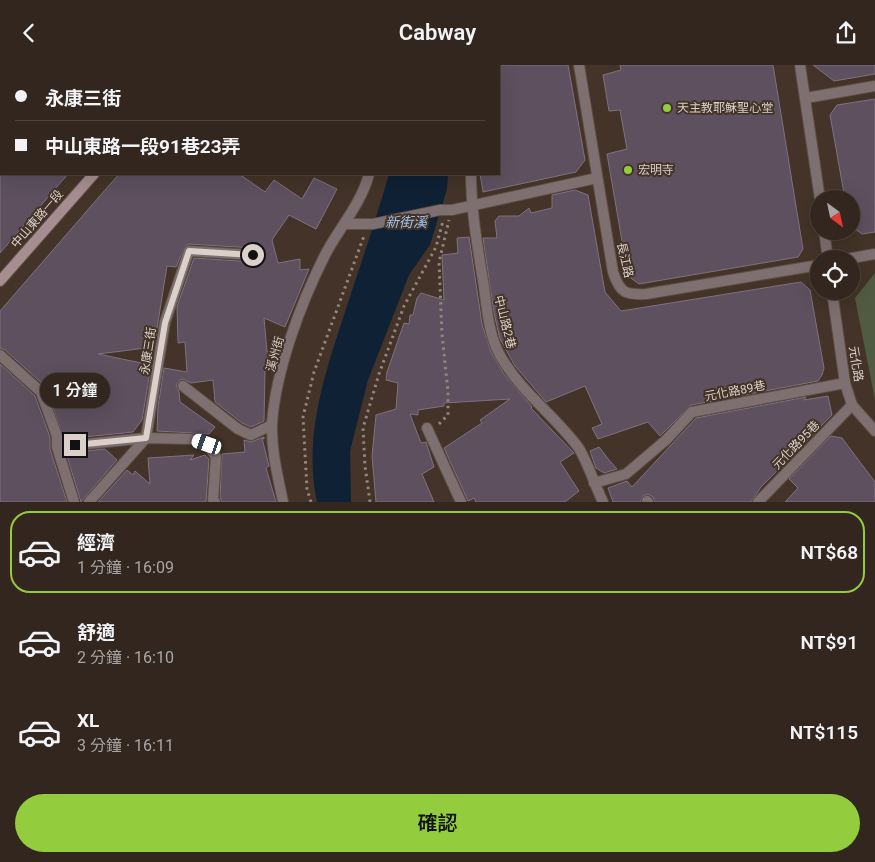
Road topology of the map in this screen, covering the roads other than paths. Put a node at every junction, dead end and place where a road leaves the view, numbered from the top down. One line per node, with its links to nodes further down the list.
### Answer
1 (580, 65): 8 (street, 長江路)
2 (800, 65): 4 (street)
3 (875, 86): 4 (street)
4 (806, 98): 9 (street)
5 (93, 175): 16 (main road, 中山東路一段)
6 (368, 175): 11 (street, 溪州街)
7 (471, 175): 10 (street, 中山路2巷)
8 (597, 178): 10 (street); 15 (street, 長江路)
9 (819, 190)
10 (471, 206): 11 (street); 27 (street, 中山路2巷)
11 (346, 223): 22 (street, 溪州街)
12 (875, 254): 14 (street)
13 (253, 255): 25 (street, 永康三街)
14 (860, 257)
15 (810, 267)
16 (0, 281)
17 (833, 300): 19 (street, 元化路)
18 (0, 355): 26 (street)
19 (845, 383): 21 (street, 元化路); 27 (street, 元化路89巷)
20 (184, 387): 22 (street)
21 (852, 405): 24 (street, 元化路); 34 (street, 元化路95巷)
22 (272, 425): 31 (street, 溪州街)
23 (426, 428): 32 (street)
24 (875, 431)
25 (146, 438): 26 (street); 29 (street); 30 (street)
26 (57, 447): 28 (street)
27 (594, 483): 33 (street, 中山路2巷)
28 (74, 502)
29 (89, 502)
30 (215, 502)
31 (284, 502)
32 (461, 502)
33 (604, 502)
34 (758, 502)

